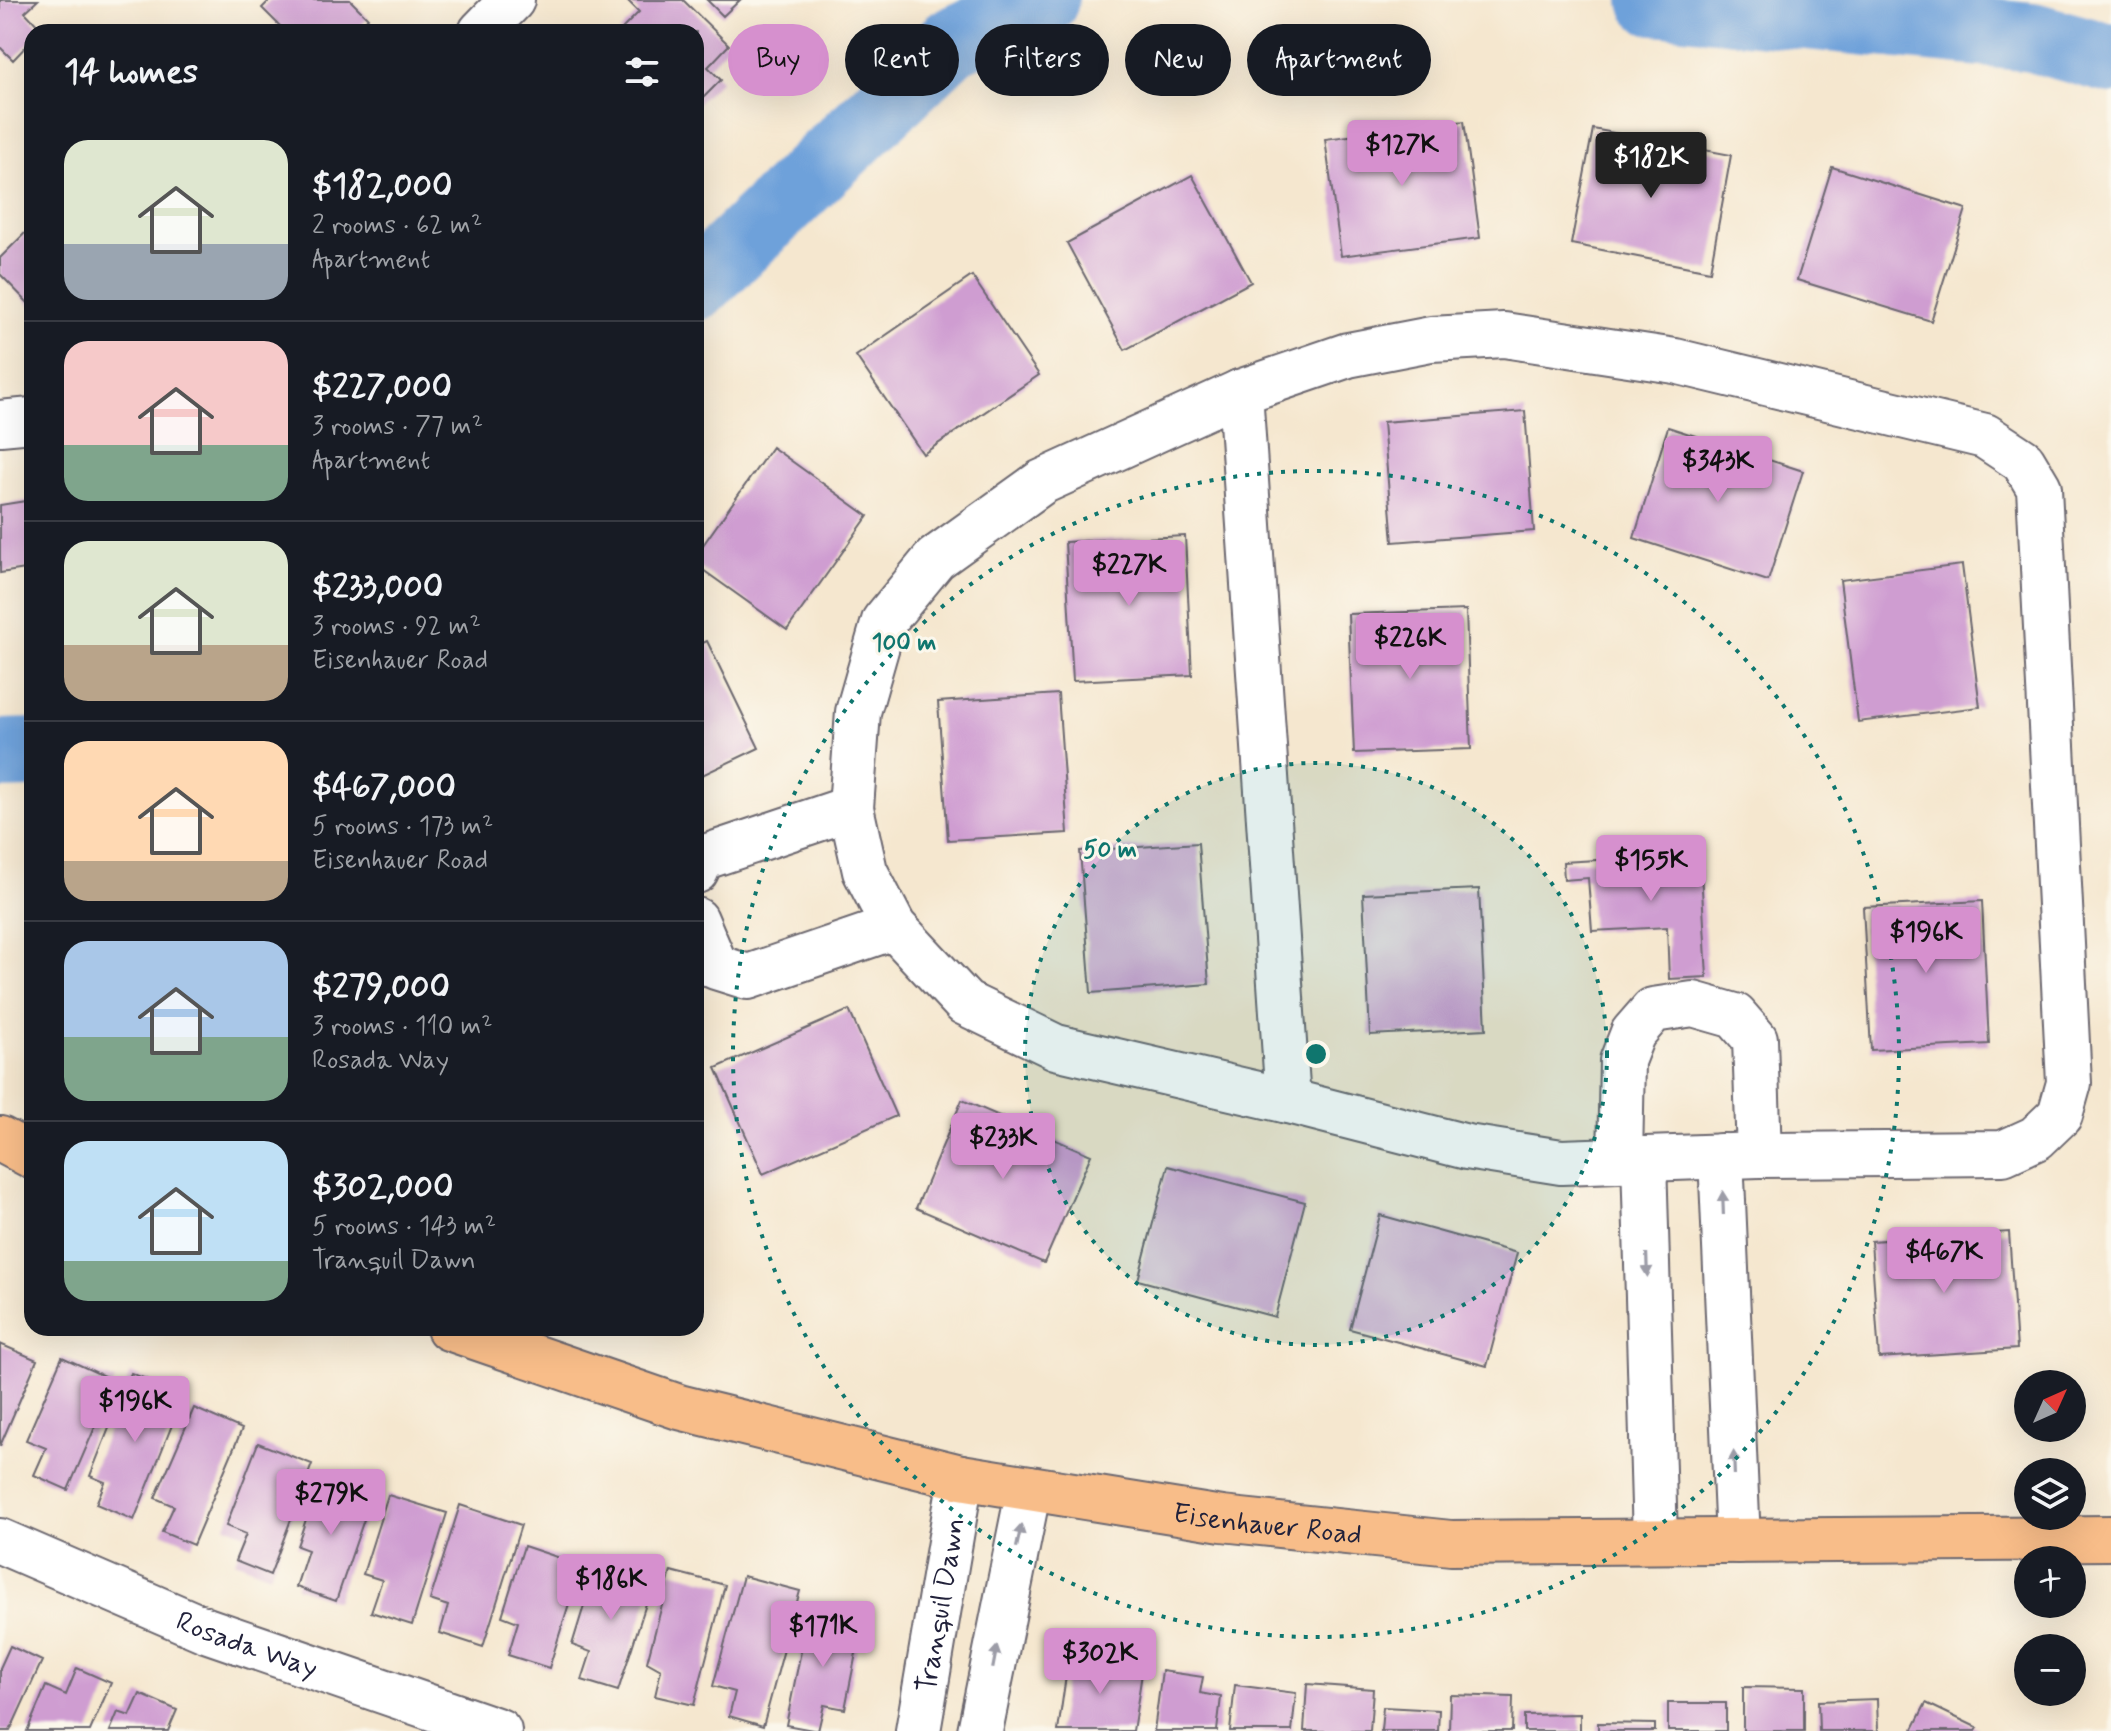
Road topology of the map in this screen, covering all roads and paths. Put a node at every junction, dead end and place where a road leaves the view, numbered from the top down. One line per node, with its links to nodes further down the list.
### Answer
1 (512, 0): 2 (street)
2 (489, 24)
3 (1240, 392): 6 (street); 10 (street); 13 (street)
4 (24, 421): 5 (street)
5 (0, 423)
6 (851, 808): 7 (street); 8 (street)
7 (704, 857)
8 (894, 927): 9 (street); 10 (street)
9 (704, 939)
10 (1288, 1101): 14 (street)
11 (0, 1139): 12 (main road)
12 (24, 1152)
13 (1740, 1155): 14 (street); 14 (street); 21 (street, one-way to 13)
14 (1632, 1159): 20 (street, one-way to 20)
15 (472, 1336): 16 (main road, Eisenhauer Road)
16 (961, 1477): 17 (main road, Eisenhauer Road); 23 (street, Tranquil Dawn)
17 (1029, 1488): 20 (main road, Eisenhauer Road); 24 (street, one-way to 17)
18 (2111, 1538): 21 (main road, Eisenhauer Road)
19 (0, 1541): 22 (street, Rosada Way)
20 (1655, 1541): 21 (main road, Eisenhauer Road)
21 (1738, 1541)
22 (499, 1731)
23 (918, 1731)
24 (980, 1731)

